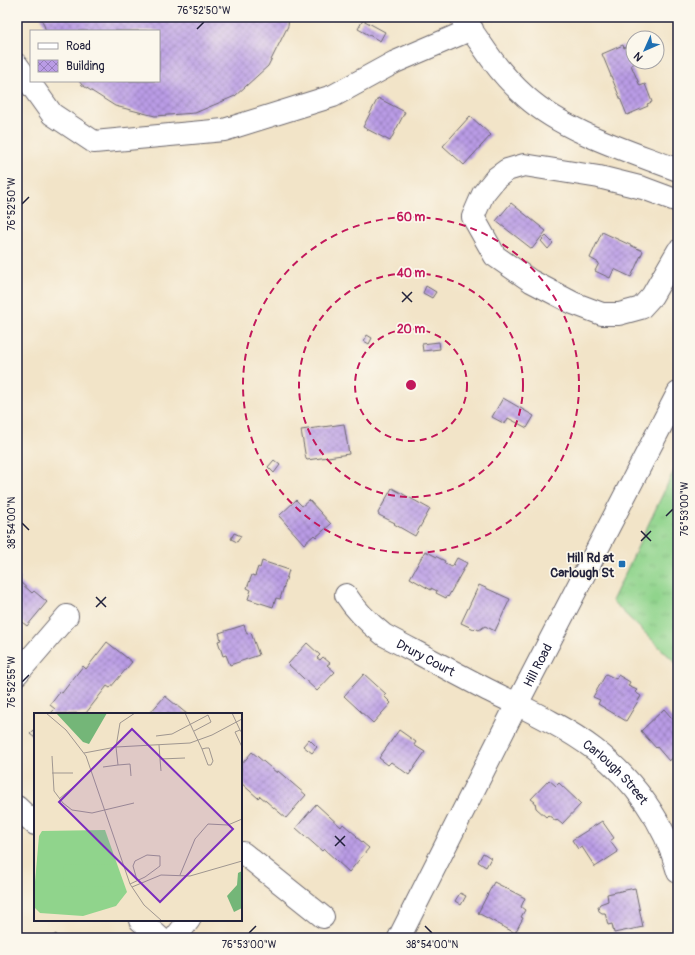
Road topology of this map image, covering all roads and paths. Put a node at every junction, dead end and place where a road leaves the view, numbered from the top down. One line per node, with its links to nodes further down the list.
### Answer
1 (467, 23): 2 (street); 3 (street)
2 (17, 66)
3 (678, 170)
4 (678, 201): 5 (street)
5 (678, 251)
6 (678, 393): 10 (street, Hill Road)
7 (346, 596): 10 (street, Drury Court)
8 (67, 616): 9 (street)
9 (17, 674)
10 (517, 704): 14 (street, Carlough Street); 20 (street, Hill Road)
11 (17, 807): 12 (street)
12 (34, 823)
13 (242, 853): 15 (street)
14 (678, 872)
15 (323, 917)
16 (141, 921): 18 (street)
17 (188, 921): 19 (street)
18 (160, 938)
19 (175, 938)
20 (398, 938)

